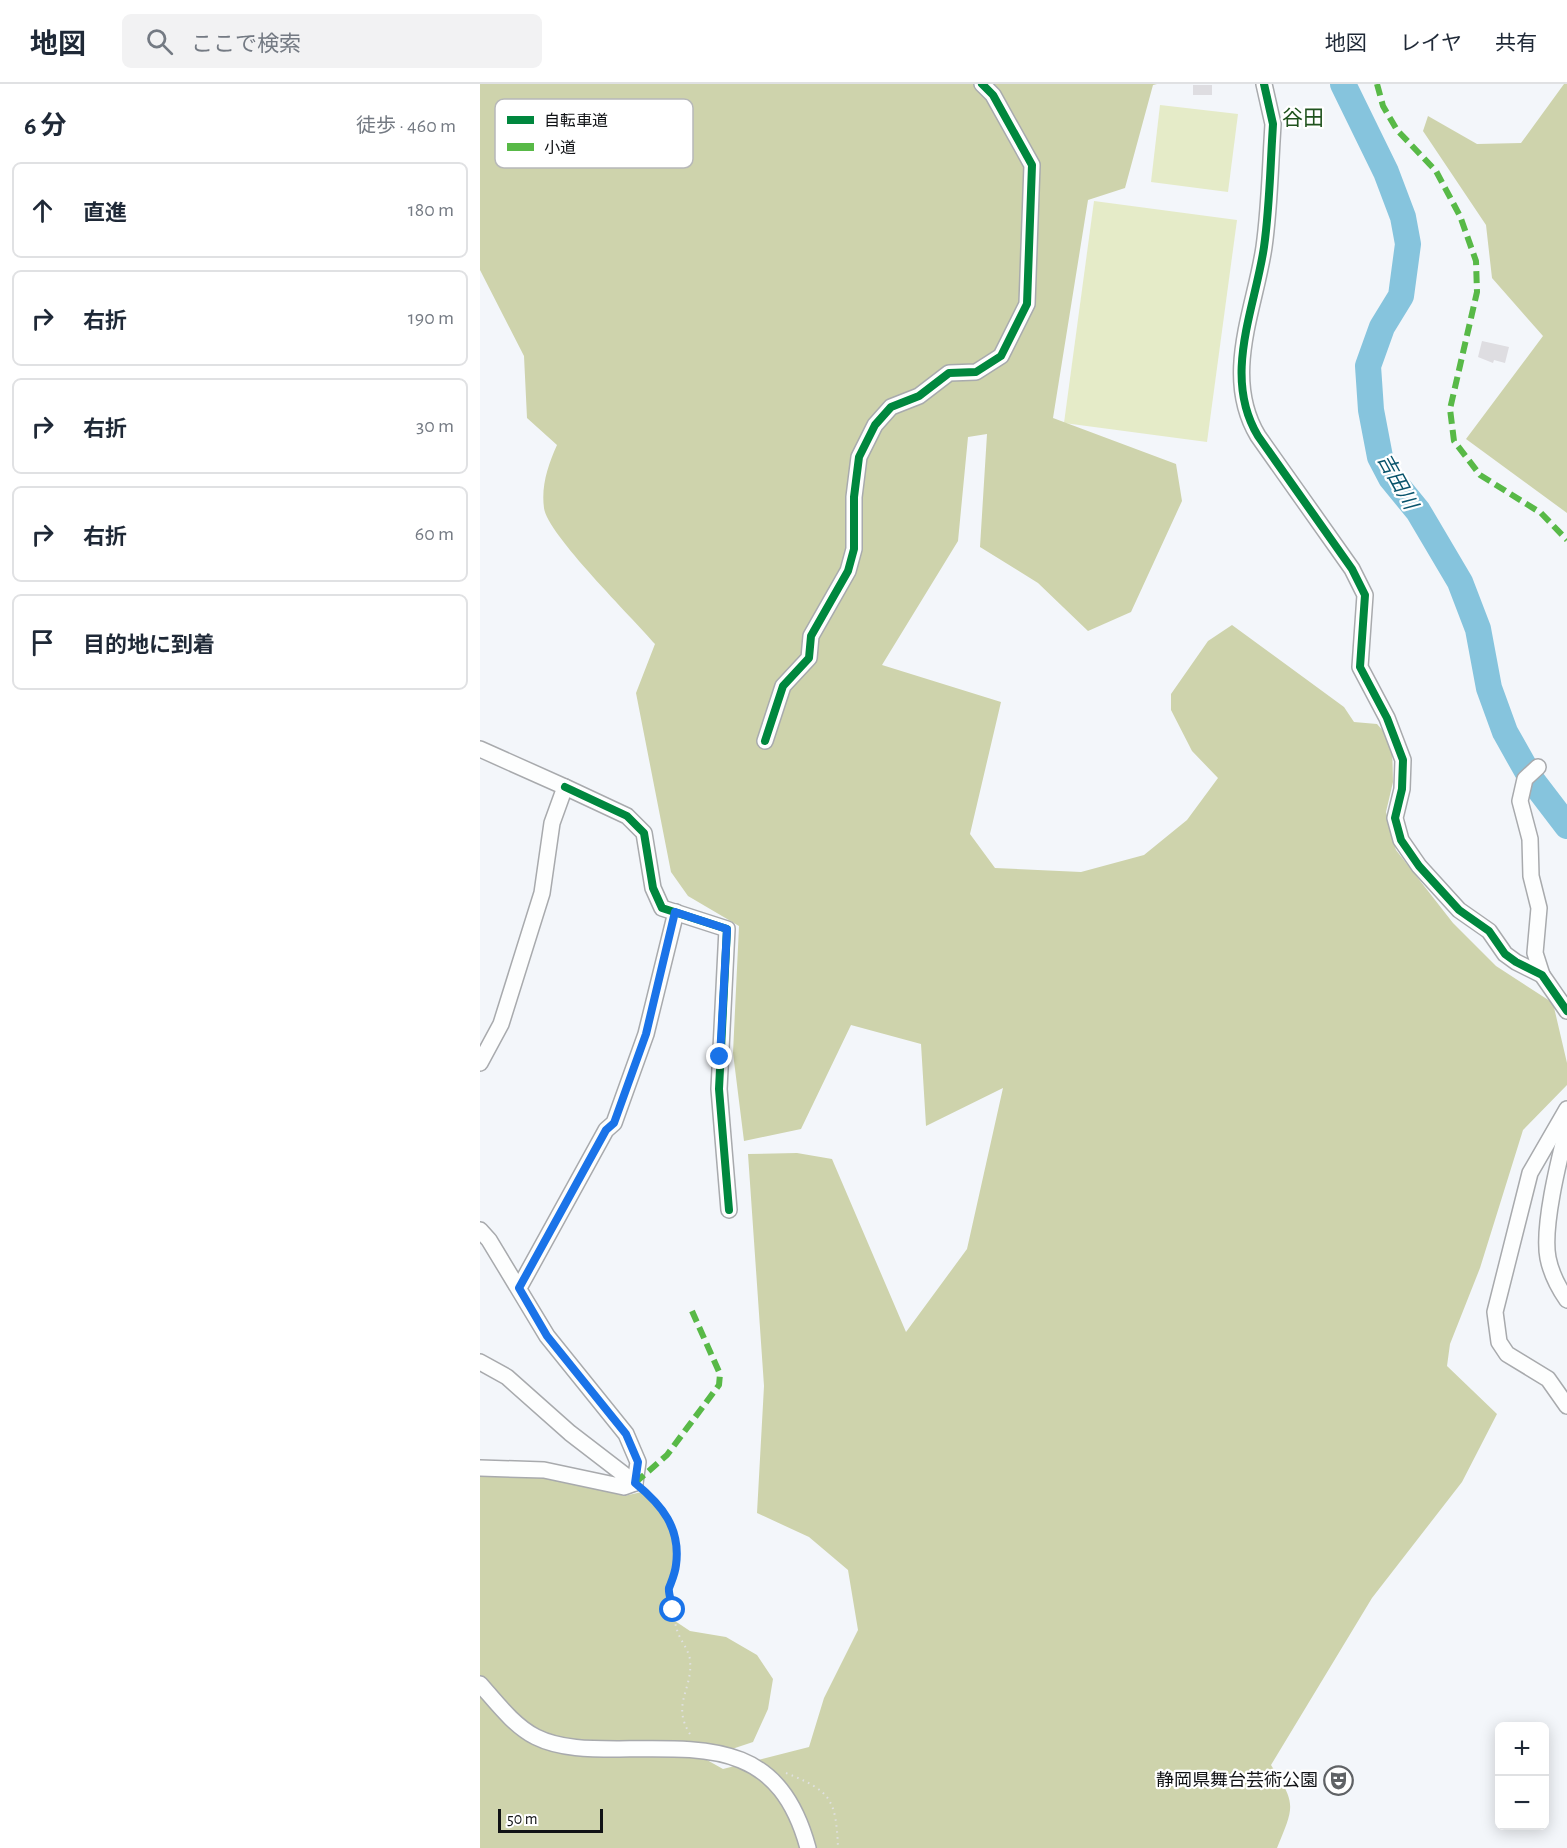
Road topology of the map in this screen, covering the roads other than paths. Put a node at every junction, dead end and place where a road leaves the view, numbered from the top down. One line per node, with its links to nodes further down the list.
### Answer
1 (982, 84): 3 (street)
2 (1264, 84): 8 (street)
3 (765, 741)
4 (480, 749): 6 (street)
5 (1538, 767): 8 (street)
6 (565, 787): 7 (street); 10 (street)
7 (675, 912): 13 (street); 15 (street)
8 (1542, 975): 9 (street)
9 (1567, 1011)
10 (480, 1063)
11 (1567, 1109): 18 (street)
12 (1567, 1128): 16 (street)
13 (729, 1210)
14 (480, 1230): 15 (street)
15 (519, 1288): 20 (street)
16 (1567, 1300)
17 (480, 1362): 20 (street)
18 (1567, 1406)
19 (480, 1468): 20 (street)
20 (635, 1483)
21 (480, 1684): 22 (street)
22 (808, 1848)

